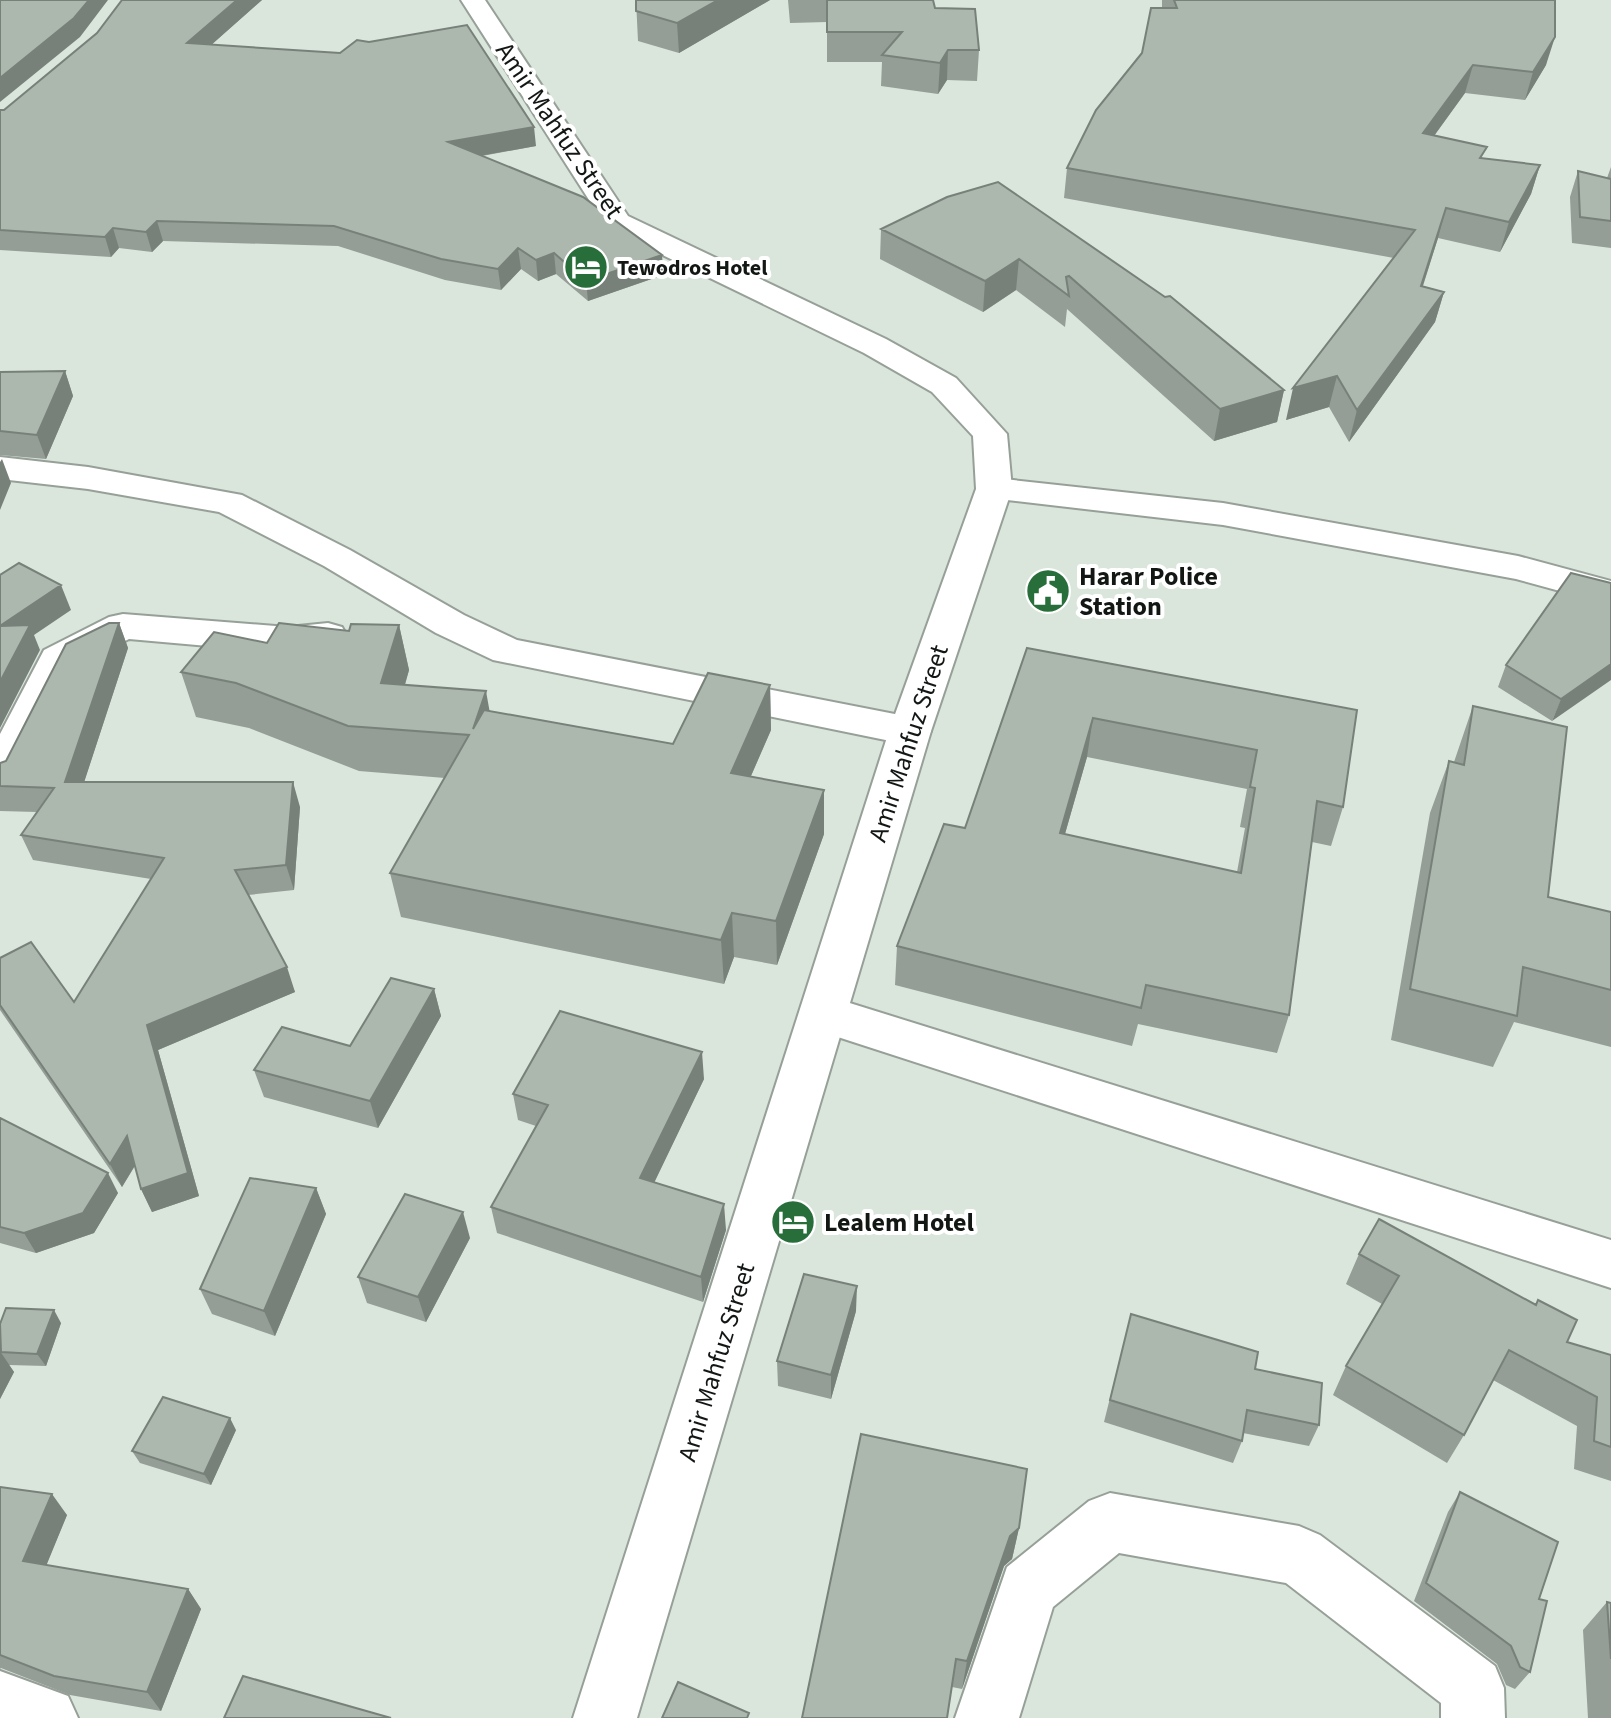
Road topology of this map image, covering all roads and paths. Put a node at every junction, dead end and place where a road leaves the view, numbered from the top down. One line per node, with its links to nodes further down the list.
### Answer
1 (473, 0): 3 (street, Amir Mahfuz Street)
2 (0, 468): 5 (street)
3 (994, 489): 4 (street); 6 (street, Amir Mahfuz Street)
4 (1611, 593)
5 (450, 624): 6 (street); 7 (street)
6 (910, 731): 8 (street, Amir Mahfuz Street)
7 (0, 775)
8 (824, 1014): 9 (street); 12 (street, Amir Mahfuz Street)
9 (1611, 1264)
10 (0, 1703): 11 (street)
11 (46, 1718)
12 (605, 1718)
13 (987, 1718): 14 (street)
14 (1473, 1718)

